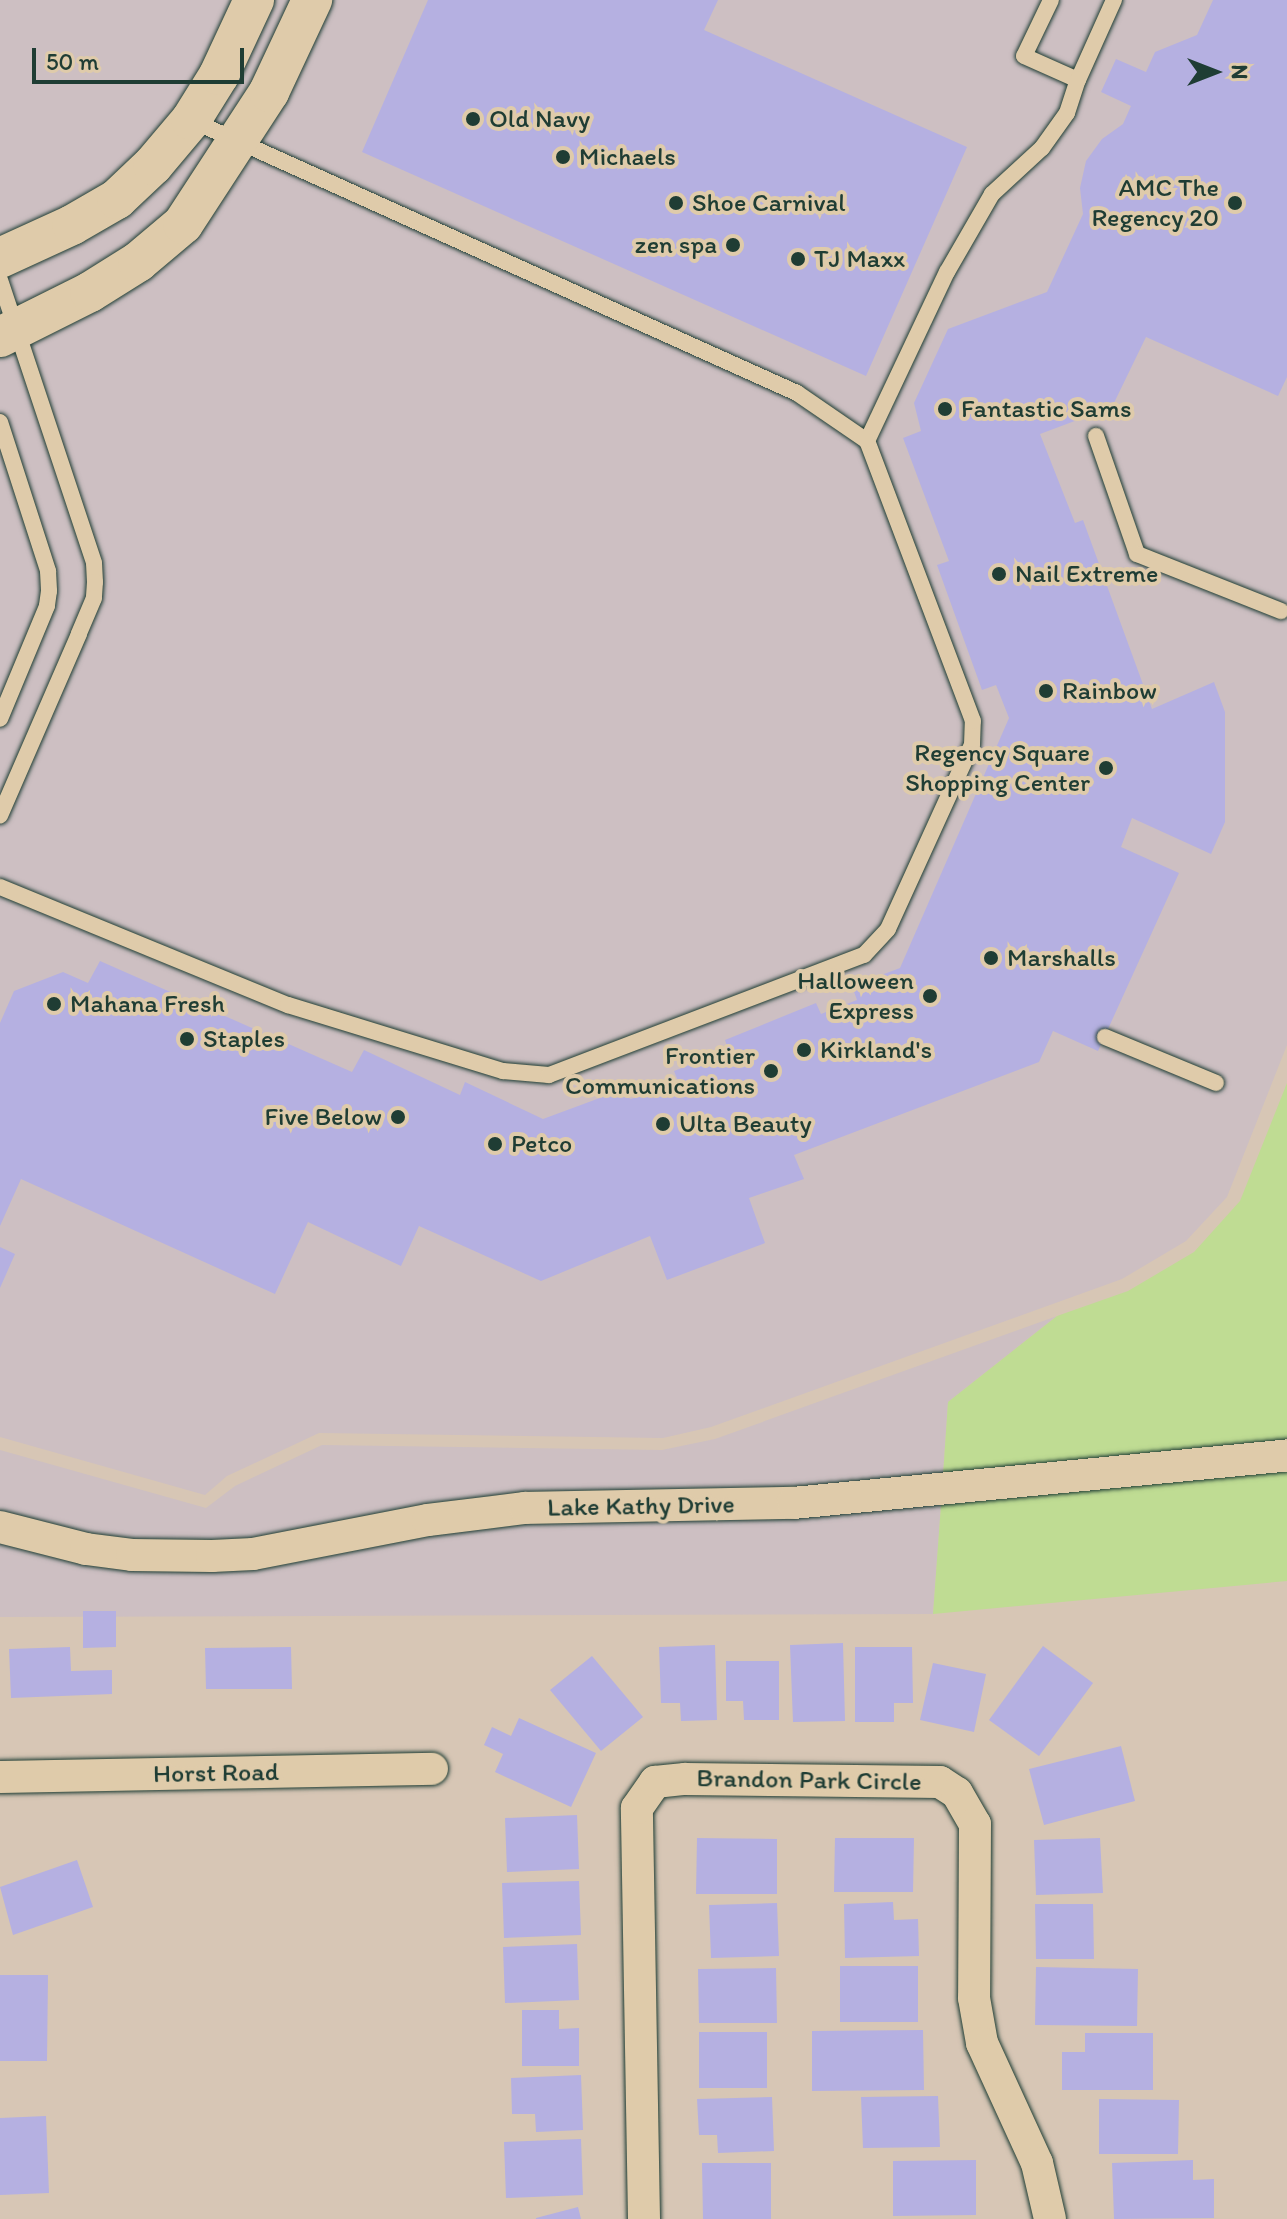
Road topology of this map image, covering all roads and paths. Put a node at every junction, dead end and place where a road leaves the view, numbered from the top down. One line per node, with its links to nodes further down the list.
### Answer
1 (254, 0): 6 (street)
2 (312, 0): 7 (street)
3 (1051, 0): 5 (lane)
4 (1114, 0): 5 (lane)
5 (1078, 80): 13 (lane)
6 (191, 120): 7 (lane); 8 (street)
7 (237, 142): 10 (street); 13 (lane)
8 (0, 258)
9 (0, 280): 10 (lane)
10 (8, 333): 16 (lane)
11 (0, 422): 15 (lane)
12 (1096, 436): 14 (lane)
13 (867, 441): 17 (lane)
14 (1281, 611)
15 (0, 719)
16 (0, 816)
17 (0, 887)
18 (1105, 1037): 19 (lane)
19 (1216, 1083)
20 (1287, 1455): 21 (street, Lake Kathy Drive)
21 (0, 1527)
22 (432, 1769): 23 (street, Horst Road)
23 (0, 1777)
24 (644, 2219): 25 (street, Brandon Park Circle)
25 (1050, 2219)

